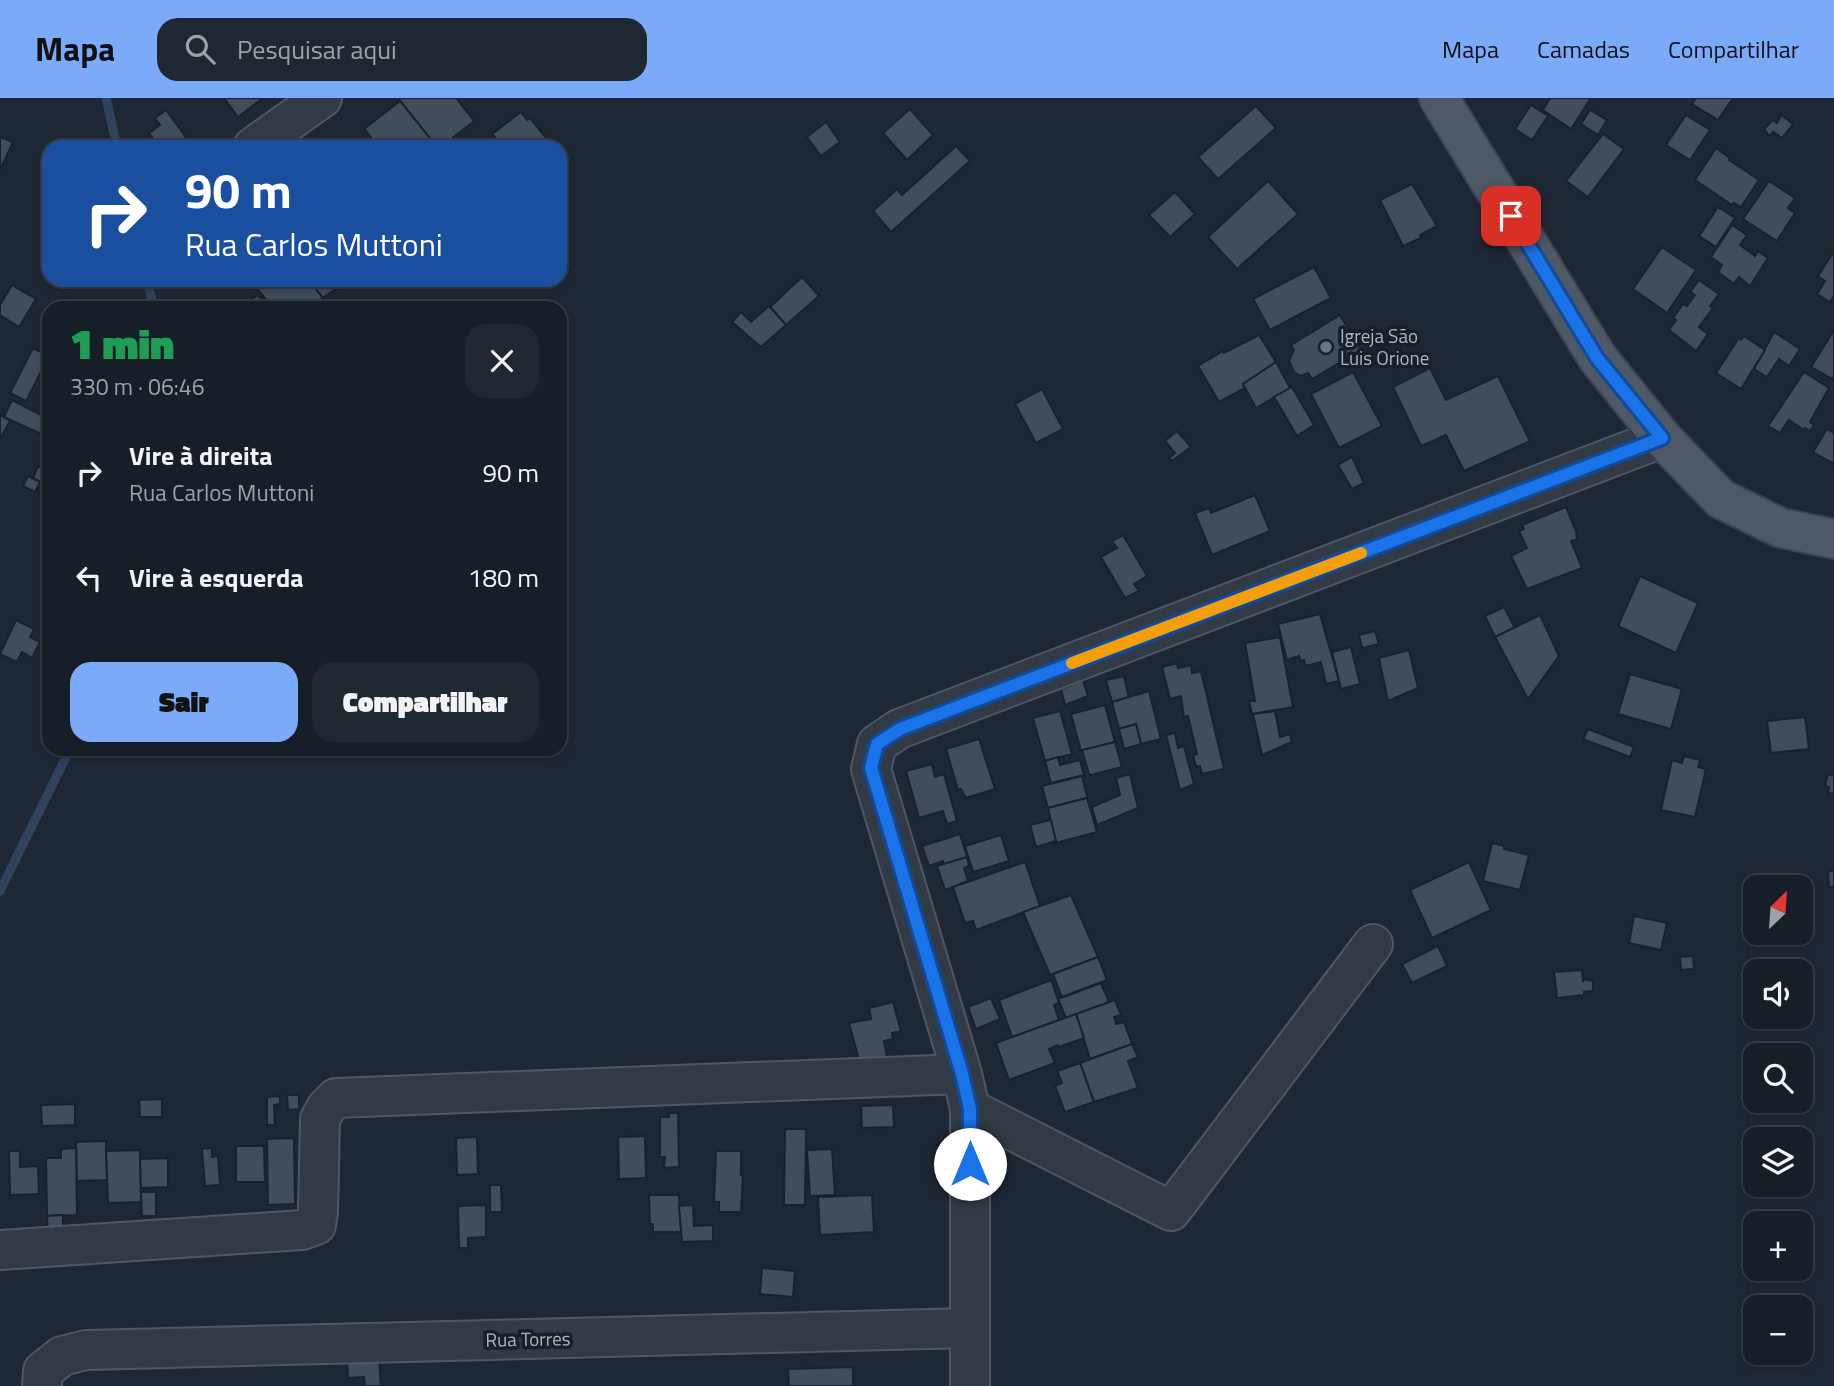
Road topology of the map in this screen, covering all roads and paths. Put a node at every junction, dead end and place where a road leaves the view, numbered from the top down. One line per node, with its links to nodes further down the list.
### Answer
1 (322, 98): 3 (street)
2 (1440, 98): 4 (main road)
3 (263, 140)
4 (1662, 438): 5 (main road); 7 (street)
5 (1834, 539)
6 (1373, 944): 7 (street)
7 (966, 1091): 8 (street); 9 (street)
8 (0, 1250)
9 (969, 1328): 10 (street, Rua Torres); 11 (street)
10 (41, 1386)
11 (971, 1386)

